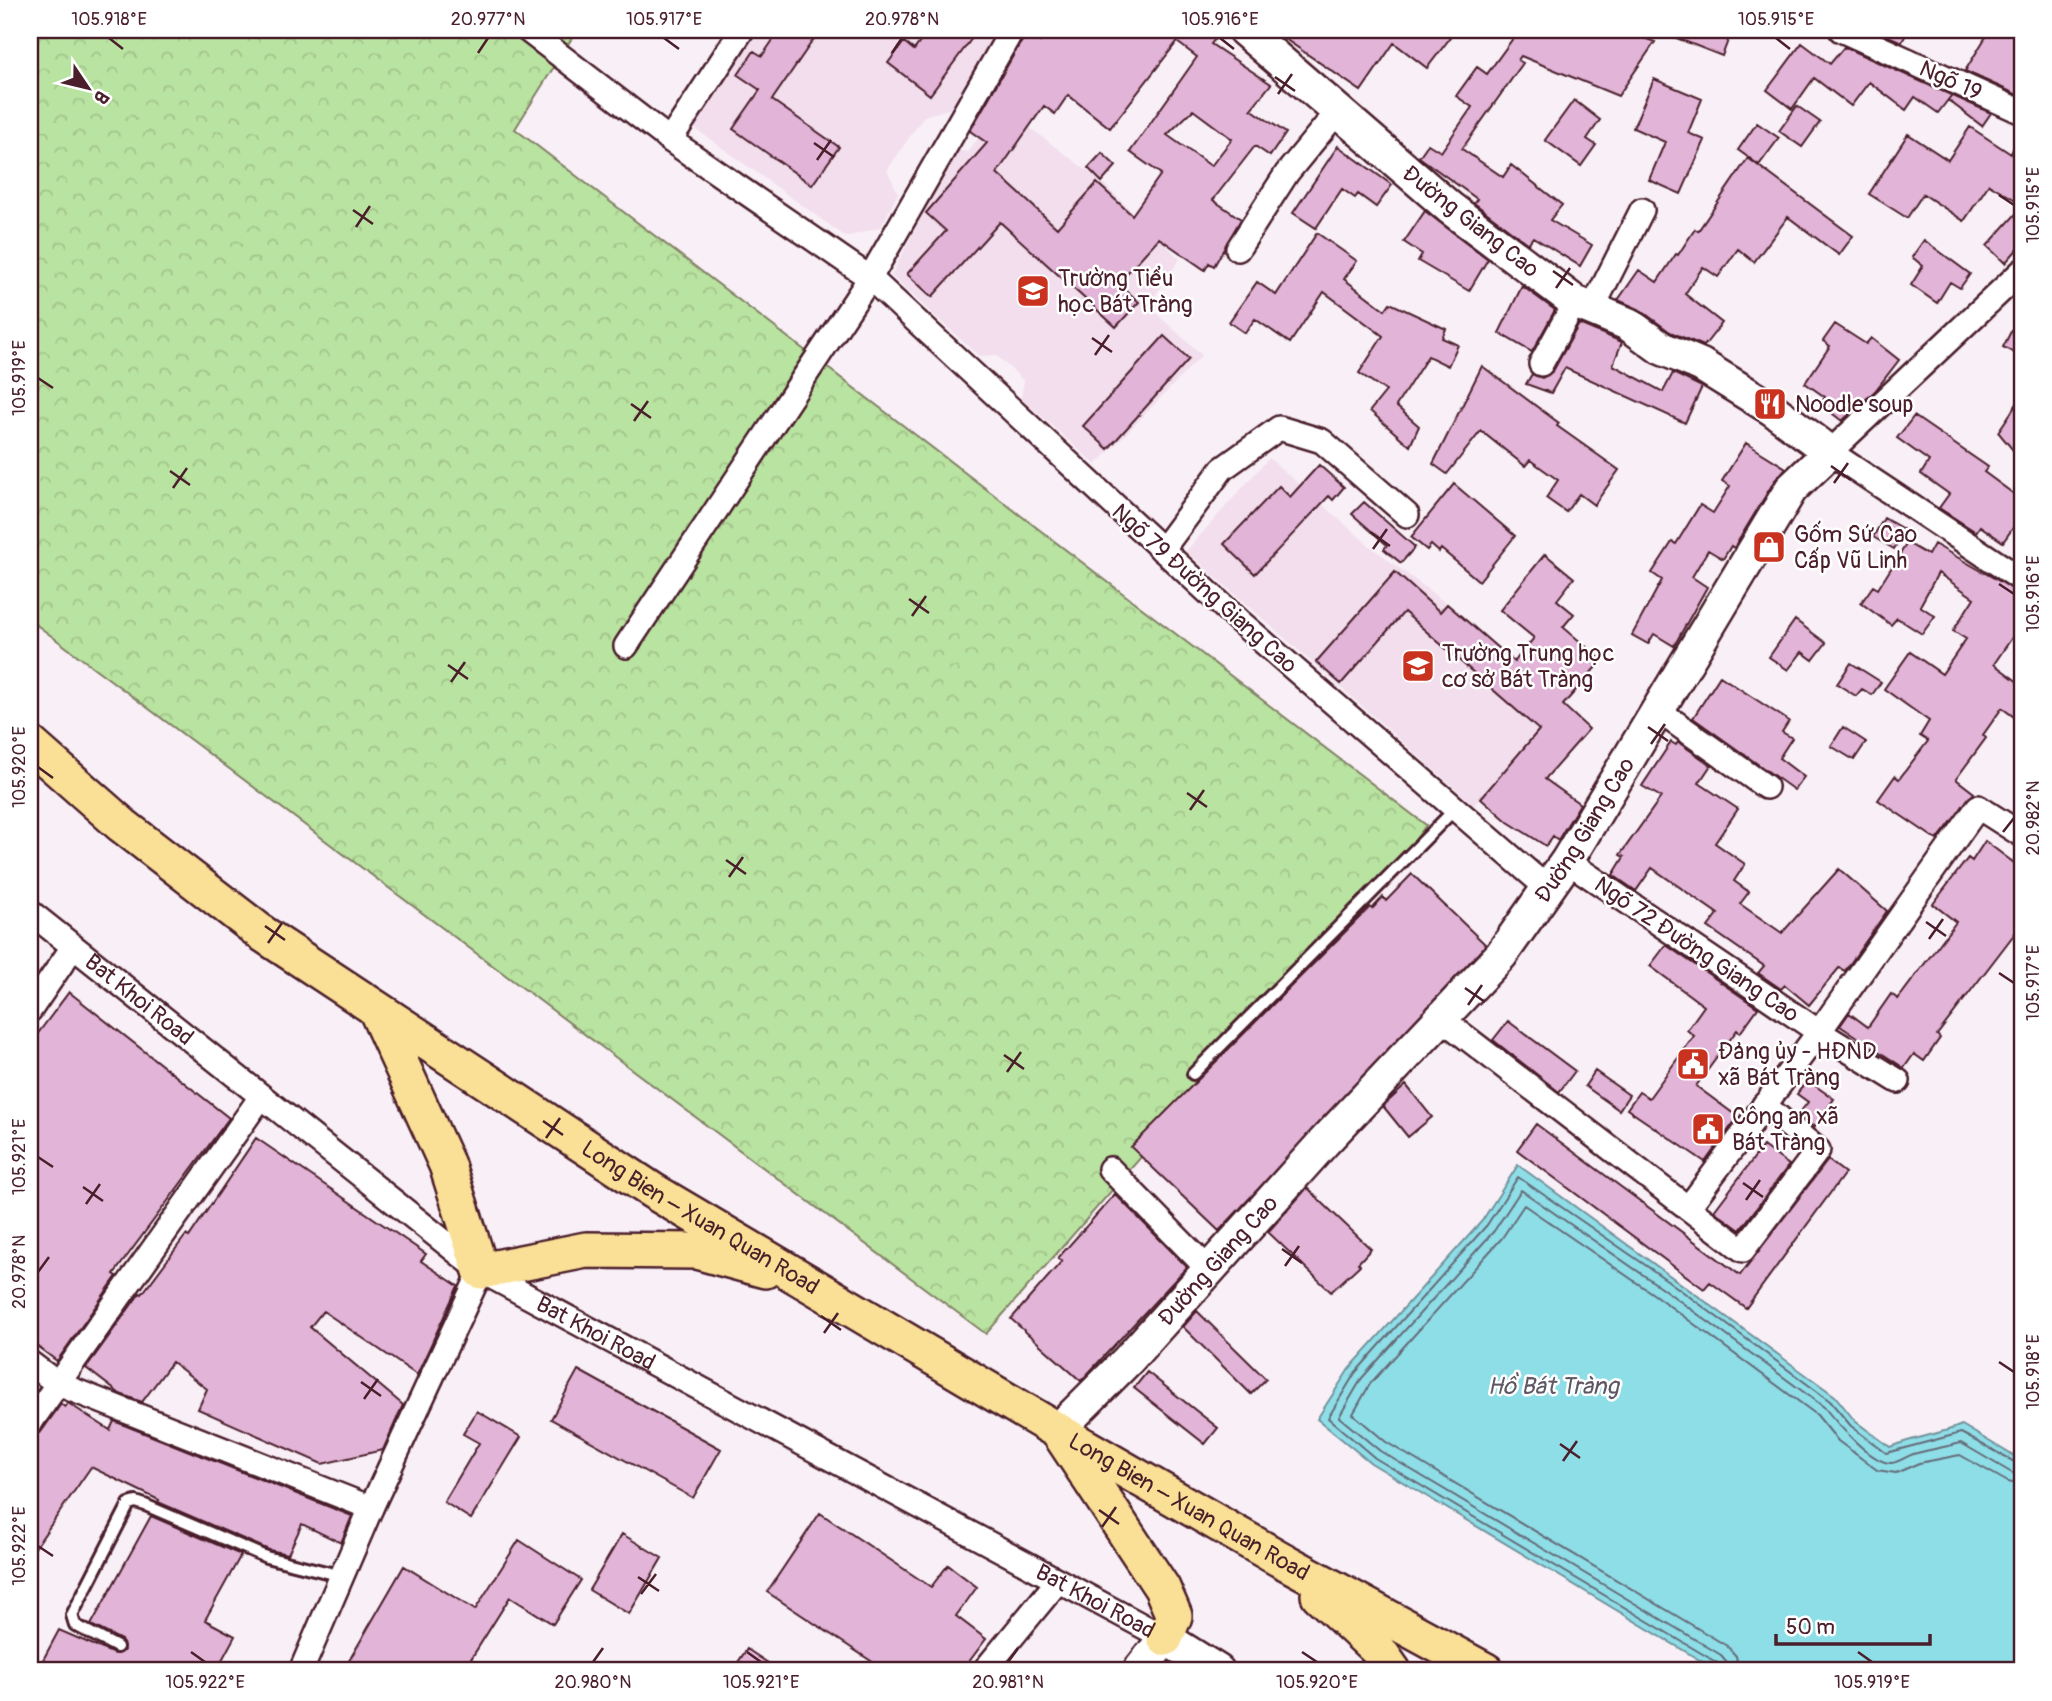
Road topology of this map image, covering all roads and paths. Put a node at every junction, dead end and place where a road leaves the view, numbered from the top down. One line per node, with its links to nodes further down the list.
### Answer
1 (742, 30): 8 (street)
2 (1012, 30): 12 (street)
3 (1244, 30): 6 (street, Đường Giang Cao)
4 (1841, 30): 7 (street, Ngõ 19)
5 (537, 33): 8 (street, Ngõ 79 Đường Giang Cao)
6 (1337, 112): 10 (street); 13 (street, Đường Giang Cao)
7 (2022, 112)
8 (670, 140): 12 (street, Ngõ 79 Đường Giang Cao)
9 (1642, 210): 13 (street)
10 (1238, 248)
11 (2022, 271): 15 (street)
12 (870, 278): 17 (street, Ngõ 79 Đường Giang Cao); 19 (street)
13 (1584, 306): 14 (street); 15 (street, Đường Giang Cao)
14 (1541, 364)
15 (1830, 452): 18 (street); 20 (street, Đường Giang Cao)
16 (1408, 515): 17 (street)
17 (1162, 550): 23 (street, Ngõ 79 Đường Giang Cao)
18 (2022, 580)
19 (626, 646)
20 (1656, 709): 22 (street); 25 (street, Đường Giang Cao)
21 (30, 744): 29 (main road, Long Bien – Xuan Quan Road)
22 (1766, 787)
23 (1455, 809): 26 (street, Ngõ 79 Đường Giang Cao); 33 (lane)
24 (2022, 835): 32 (street)
25 (1567, 861): 26 (street, Đường Giang Cao); 32 (street, Ngõ 72 Đường Giang Cao)
26 (1548, 888): 31 (street, Đường Giang Cao)
27 (30, 912): 28 (street, Bat Khoi Road)
28 (73, 947): 30 (street); 35 (street, Bat Khoi Road)
29 (376, 1009): 39 (main road); 41 (main road, Long Bien – Xuan Quan Road)
30 (30, 1010)
31 (1442, 1019): 38 (street); 40 (street, Đường Giang Cao)
32 (1819, 1032): 34 (street, Ngõ 72 Đường Giang Cao); 36 (street)
33 (1193, 1074)
34 (1898, 1081)
35 (261, 1097): 39 (street, Bat Khoi Road); 43 (street)
36 (1765, 1105): 38 (street); 38 (street)
37 (1110, 1169): 40 (street)
38 (1688, 1208)
39 (481, 1270): 41 (main road); 46 (street); 49 (street, Bat Khoi Road)
40 (1209, 1270): 45 (street, Đường Giang Cao)
41 (812, 1283): 45 (main road, Long Bien – Xuan Quan Road)
42 (30, 1363): 43 (street)
43 (58, 1384): 44 (street); 46 (street)
44 (30, 1423)
45 (1058, 1430): 47 (main road, Long Bien – Xuan Quan Road); 50 (main road)
46 (371, 1508): 48 (street)
47 (1280, 1559): 56 (main road); 57 (main road, Long Bien – Xuan Quan Road)
48 (342, 1576): 51 (lane); 52 (street)
49 (1058, 1581): 50 (street, Bat Khoi Road); 53 (street)
50 (1165, 1638): 54 (street); 55 (street, Bat Khoi Road)
51 (117, 1647)
52 (301, 1671)
53 (984, 1671)
54 (1139, 1671)
55 (1218, 1671)
56 (1393, 1671)
57 (1486, 1671)

